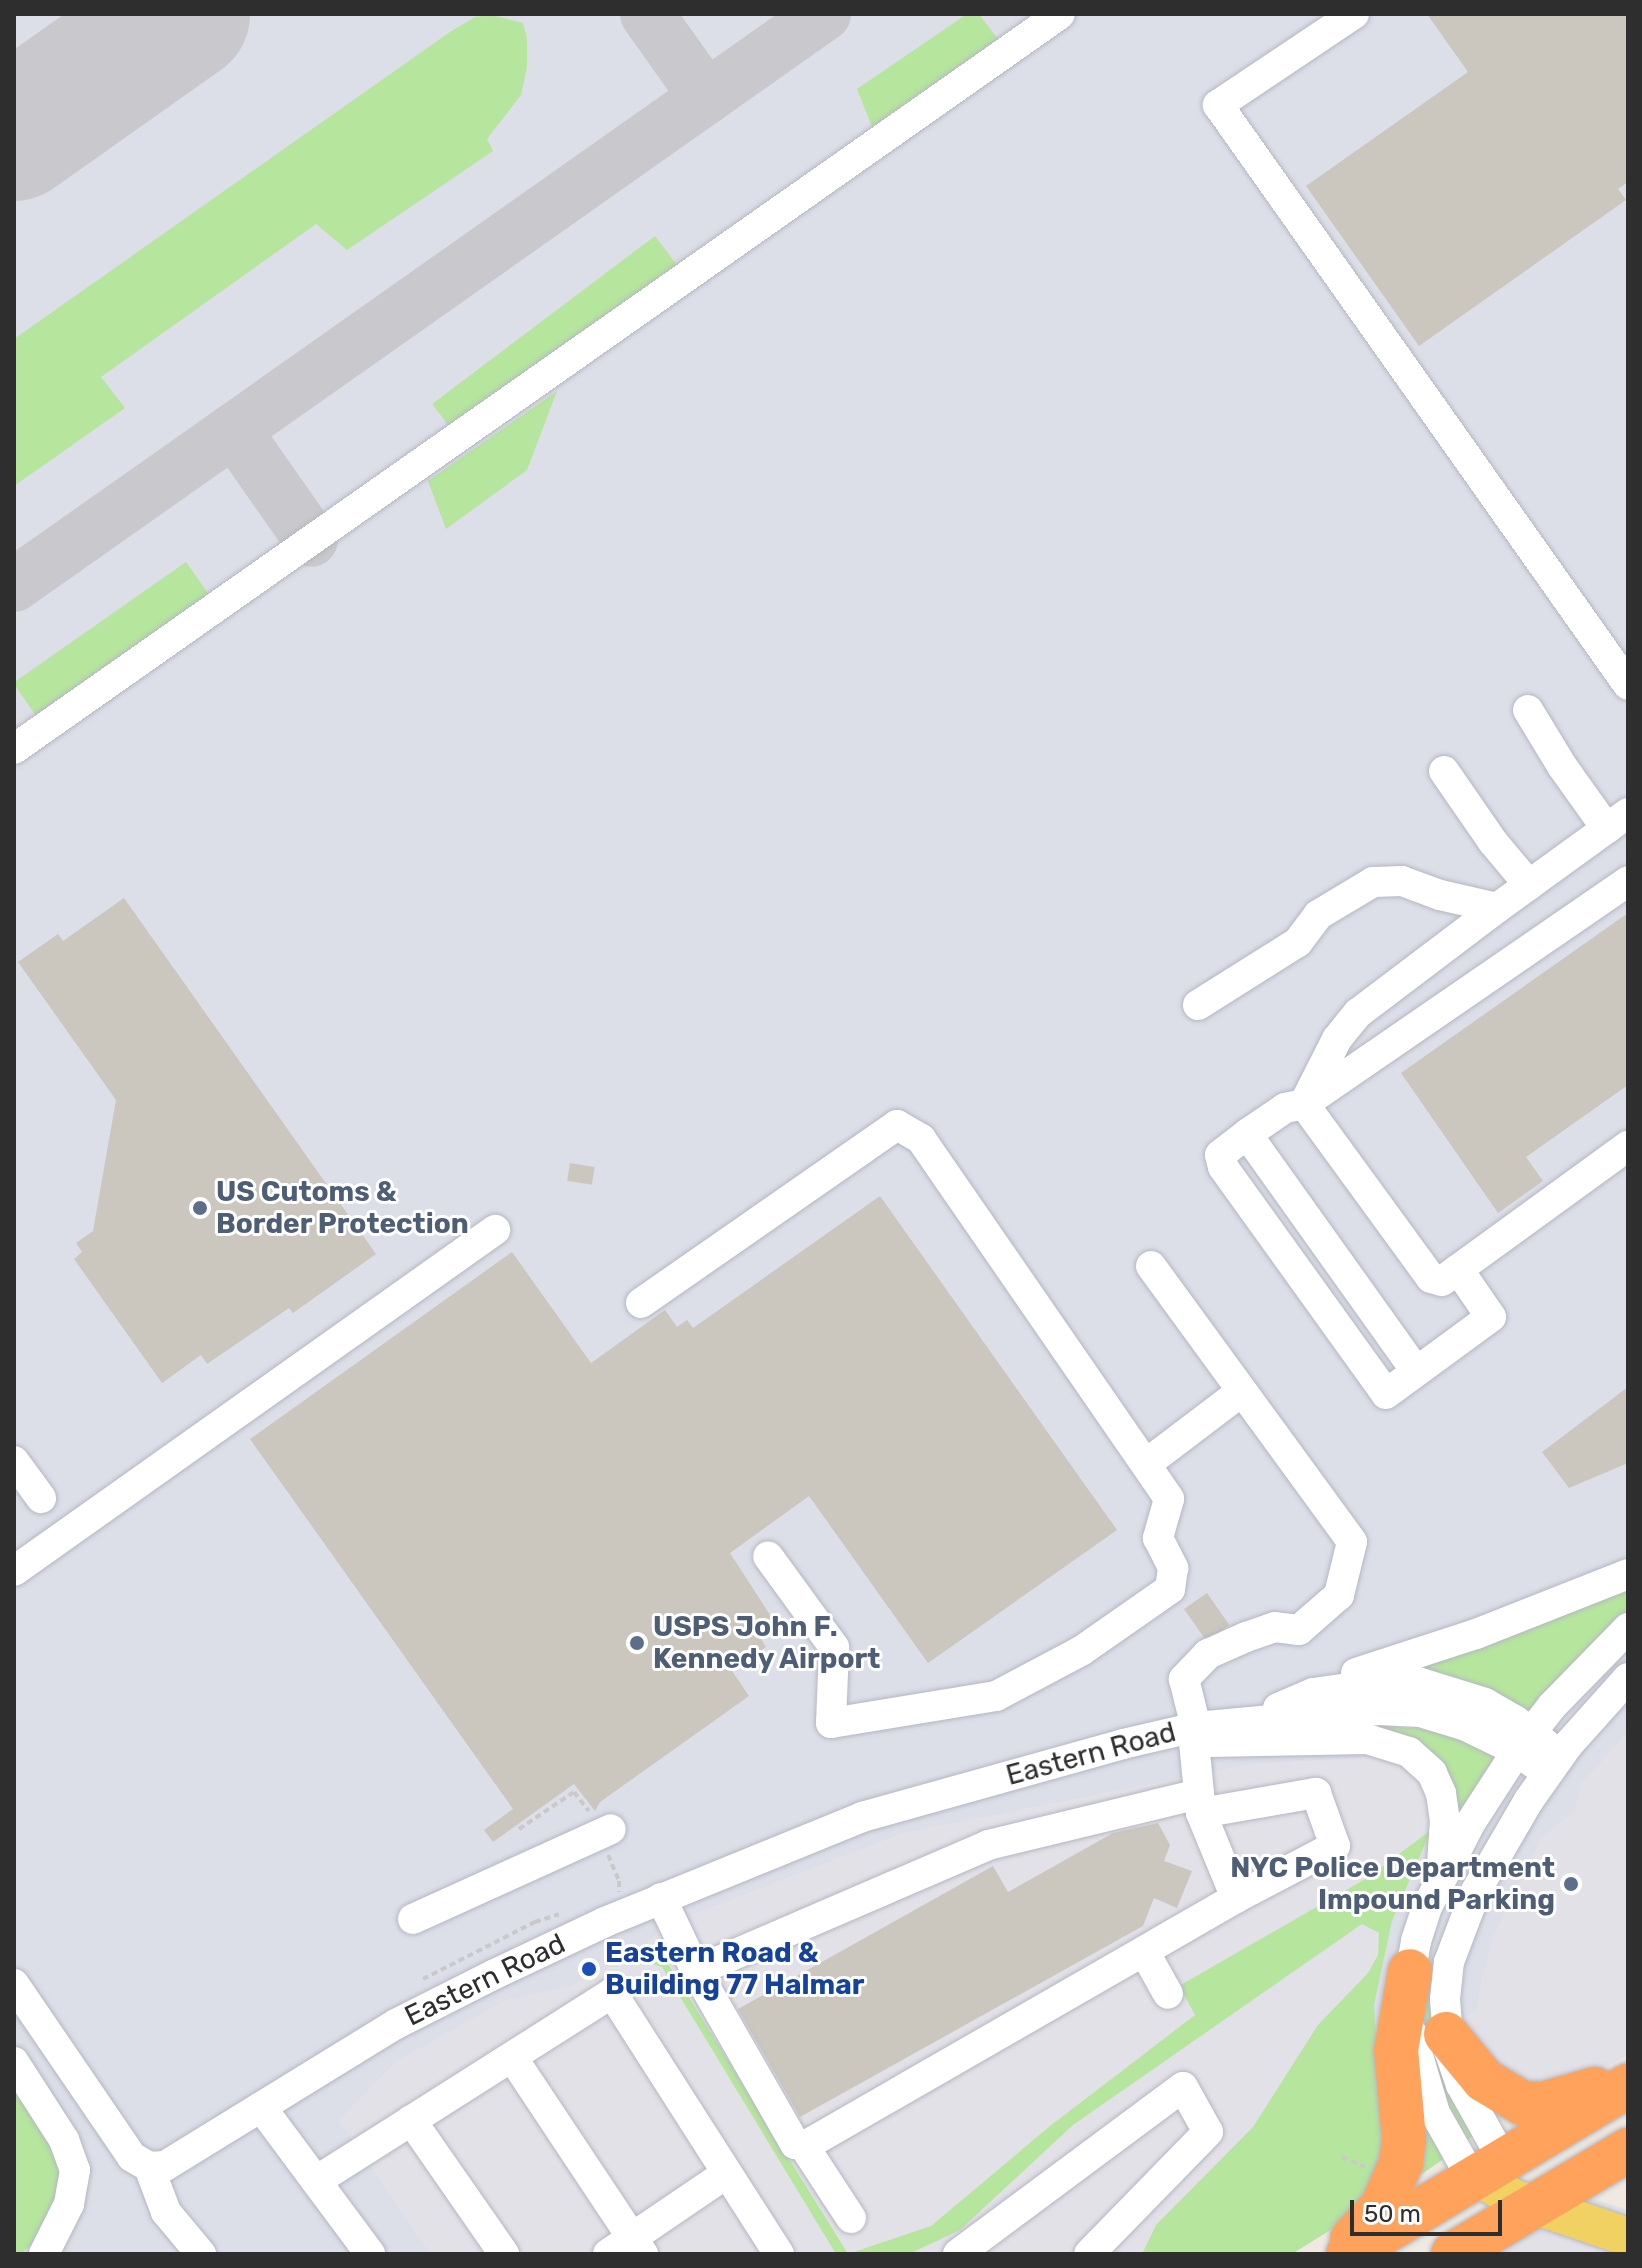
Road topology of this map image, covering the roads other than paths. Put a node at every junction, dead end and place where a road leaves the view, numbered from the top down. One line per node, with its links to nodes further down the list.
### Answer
1 (1060, 14): 5 (street)
2 (1354, 14): 3 (street)
3 (1628, 685)
4 (1528, 710): 7 (street)
5 (14, 749)
6 (1444, 771): 9 (street)
7 (1618, 821): 9 (street)
8 (1628, 881): 12 (street)
9 (1529, 885): 10 (street)
10 (1497, 908): 11 (street); 12 (street)
11 (1198, 1005)
12 (1304, 1104): 16 (street); 16 (street)
13 (1628, 1146): 16 (street)
14 (495, 1230): 23 (street)
15 (1151, 1266): 18 (street)
16 (1458, 1269)
17 (641, 1303): 20 (street)
18 (1241, 1392): 20 (street); 29 (street)
19 (14, 1461): 21 (street)
20 (1146, 1464): 22 (street)
21 (41, 1498)
22 (768, 1556)
23 (14, 1571)
24 (1628, 1574): 27 (street)
25 (1628, 1628): 30 (street)
26 (1628, 1678): 31 (street)
27 (1313, 1693): 28 (street, Eastern Road); 30 (street, Eastern Road)
28 (1247, 1721): 29 (street, Eastern Road); 30 (street, Eastern Road)
29 (1195, 1735): 32 (street); 34 (street); 35 (street, Eastern Road)
30 (1524, 1742): 31 (street, Eastern Road); 34 (street)
31 (1553, 1765): 43 (street)
32 (1200, 1804): 36 (street); 36 (street); 39 (street)
33 (603, 1830): 37 (street)
34 (1438, 1883): 40 (street)
35 (661, 1898): 39 (street); 48 (street, Eastern Road)
36 (1236, 1898): 38 (street)
37 (413, 1919)
38 (1144, 1951): 42 (street); 50 (street)
39 (696, 1971): 50 (street)
40 (1410, 1971): 53 (street); 68 (highway)
41 (14, 1984): 52 (street)
42 (1168, 1994)
43 (1446, 2034): 46 (highway); 53 (street)
44 (512, 2057): 49 (street); 54 (street); 60 (street)
45 (14, 2062): 61 (street)
46 (1628, 2078)
47 (1628, 2086): 53 (highway)
48 (261, 2107): 52 (street, Eastern Road); 55 (street)
49 (411, 2120): 55 (street); 64 (street)
50 (804, 2146): 57 (street)
51 (1628, 2150): 56 (highway)
52 (149, 2167): 62 (street)
53 (1490, 2168): 56 (main road); 69 (highway)
54 (727, 2173): 60 (street); 65 (street)
55 (316, 2181): 63 (street)
56 (1531, 2205): 58 (main road); 59 (highway)
57 (851, 2218)
58 (1628, 2237)
59 (1488, 2242): 70 (highway)
60 (628, 2249)
61 (44, 2254)
62 (201, 2254)
63 (370, 2254)
64 (504, 2254)
65 (779, 2254)
66 (958, 2254): 67 (street)
67 (1089, 2254)
68 (1338, 2254)
69 (1348, 2254)
70 (1453, 2254)

